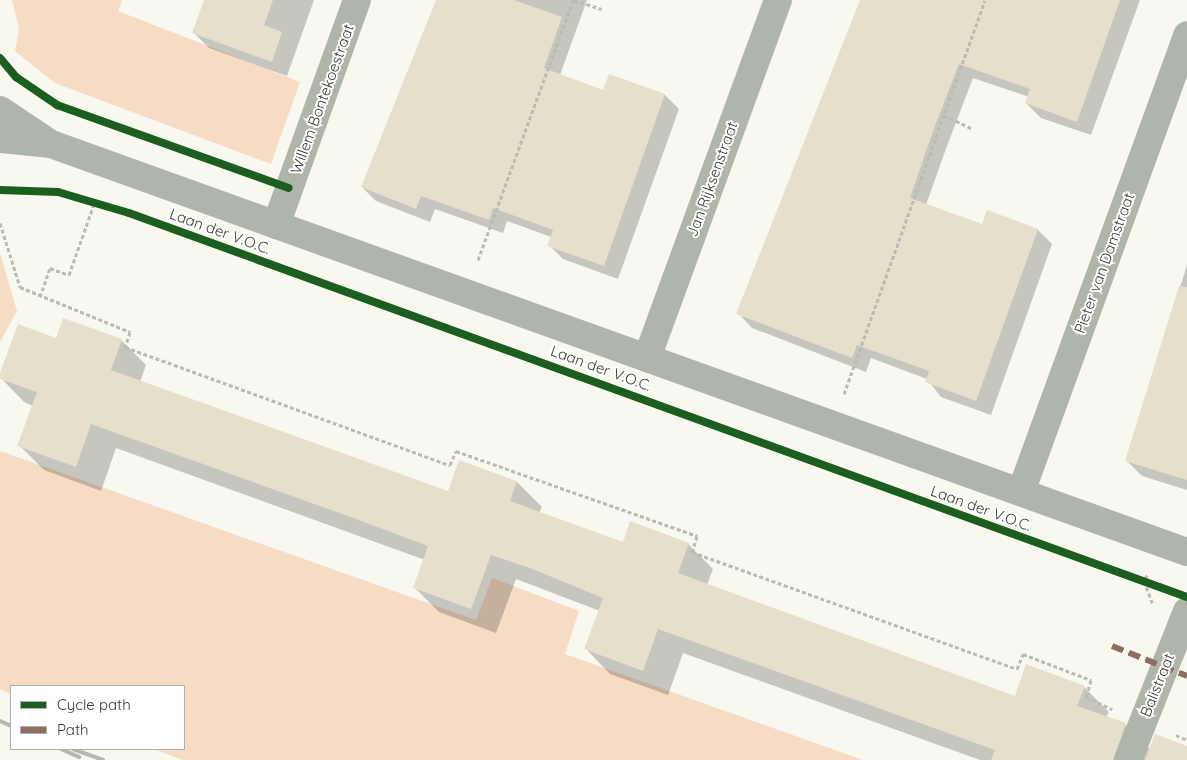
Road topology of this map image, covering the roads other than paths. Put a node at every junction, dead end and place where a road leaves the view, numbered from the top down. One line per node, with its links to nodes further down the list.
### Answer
1 (357, 0): 7 (street, Willem Bontekoestraat)
2 (778, 0): 8 (street, Jan Rijksenstraat)
3 (1187, 35): 9 (street, Pieter van Damstraat)
4 (0, 110): 6 (street, Laan der V.O.C.)
5 (0, 139): 6 (street, Laan der V.O.C.)
6 (51, 144): 7 (street, Laan der V.O.C.)
7 (276, 226): 8 (street, Laan der V.O.C.)
8 (646, 358): 9 (street, Laan der V.O.C.)
9 (1021, 492): 10 (street, Laan der V.O.C.)
10 (1187, 552)
11 (1187, 611): 12 (street, Balistraat)
12 (1128, 760)

